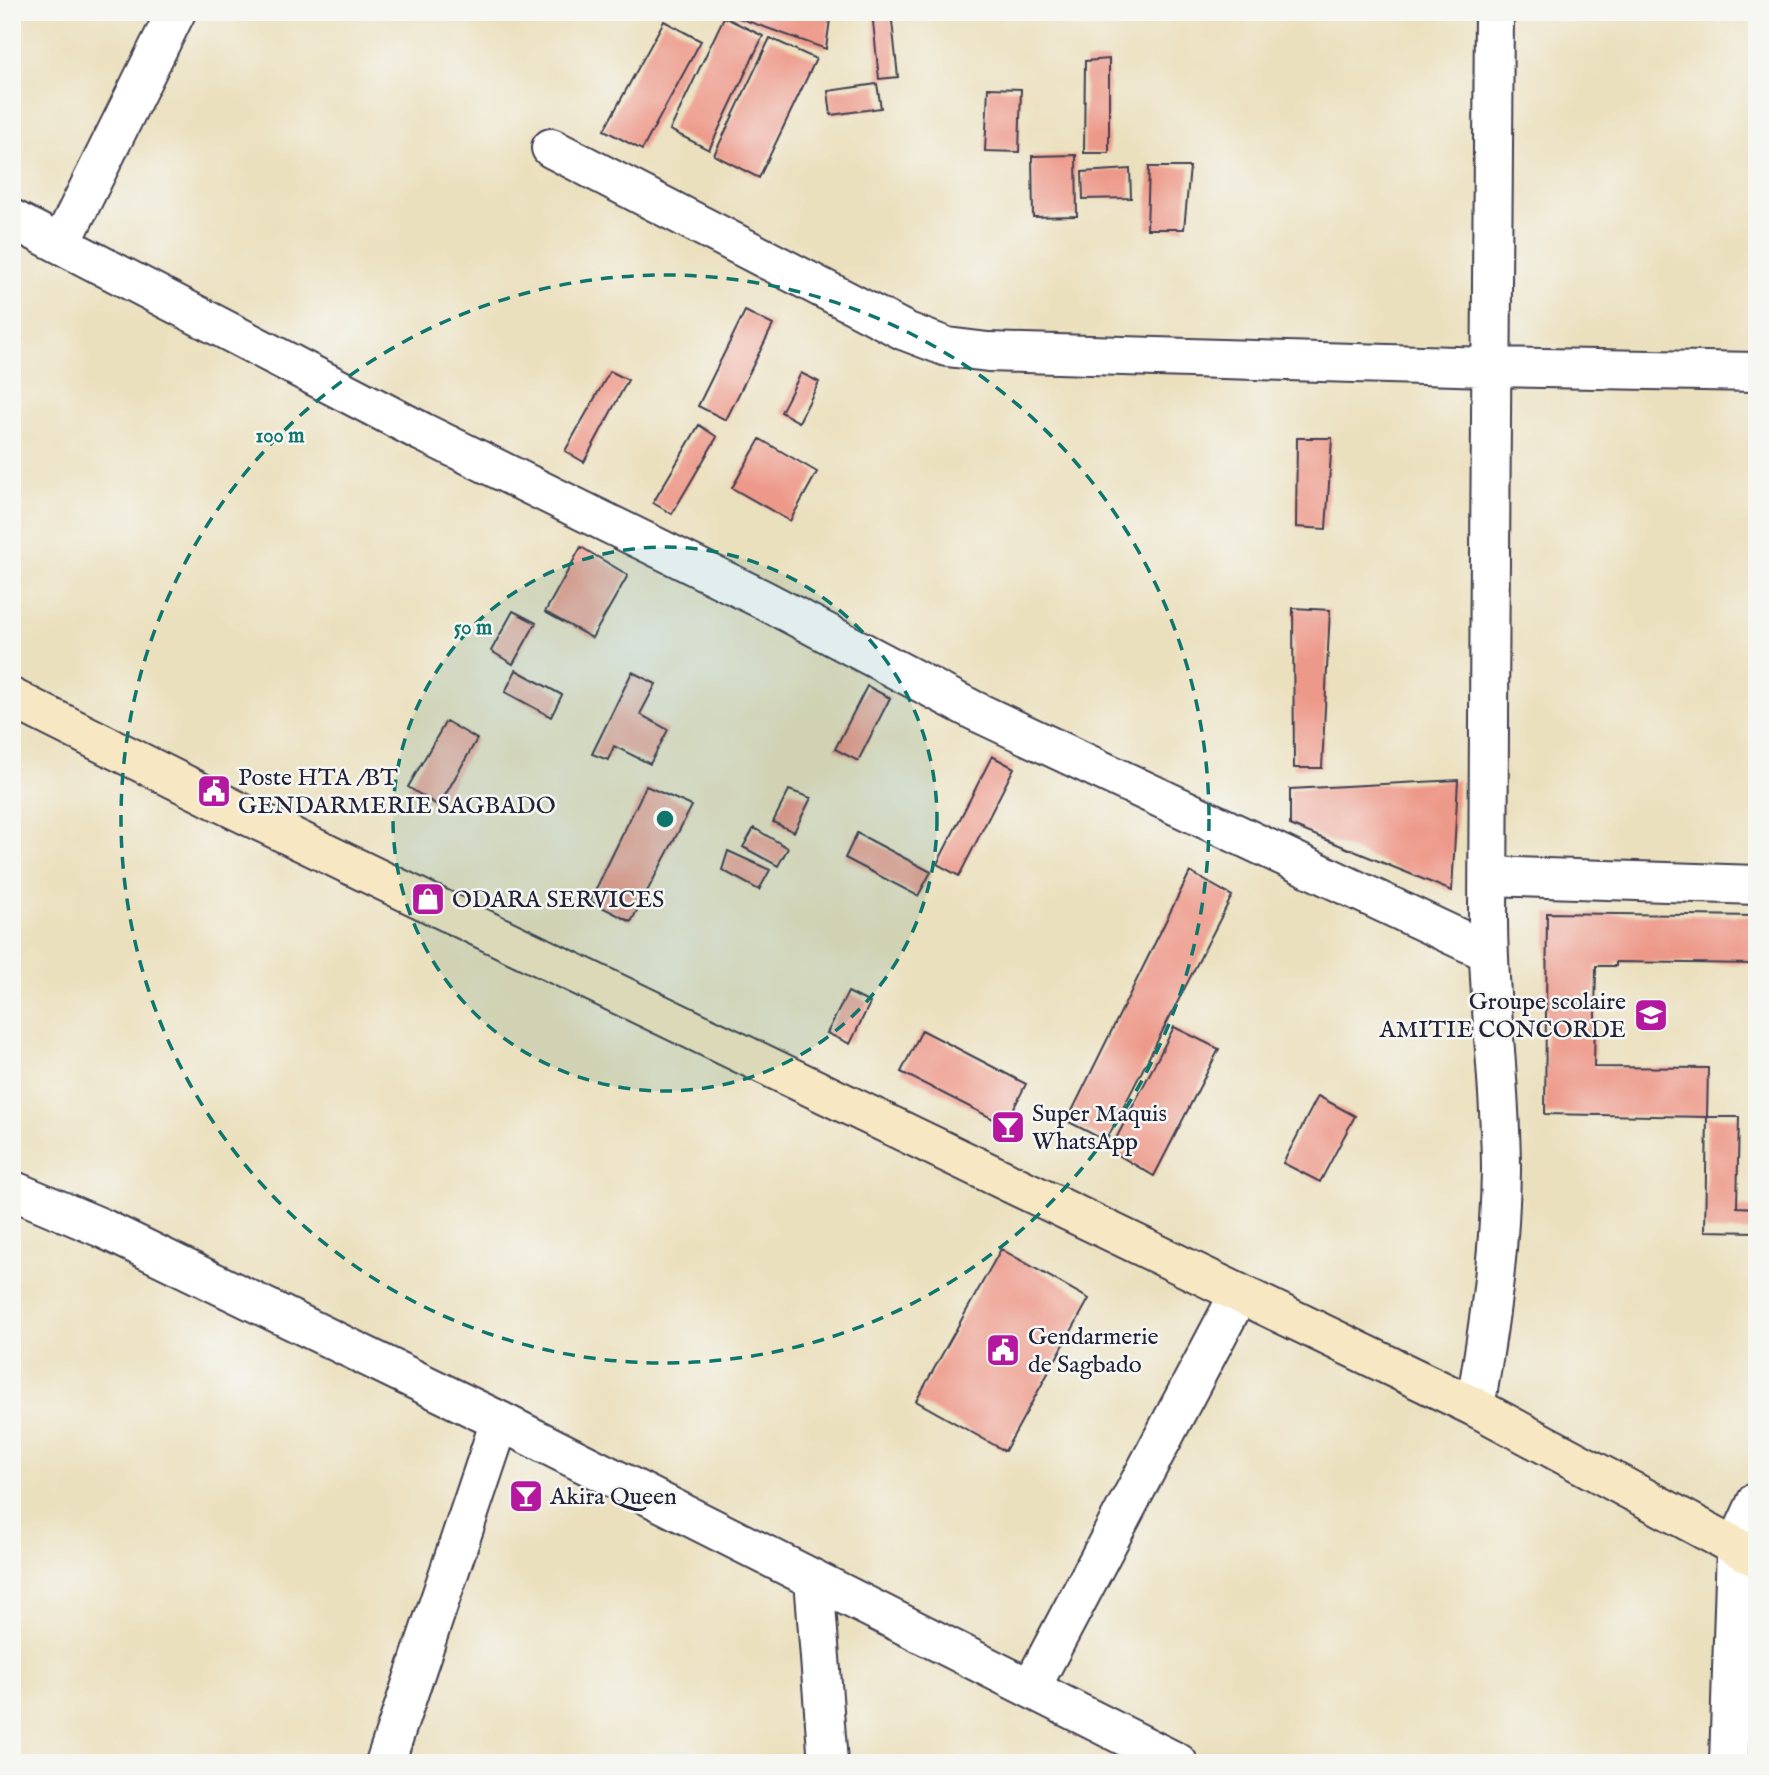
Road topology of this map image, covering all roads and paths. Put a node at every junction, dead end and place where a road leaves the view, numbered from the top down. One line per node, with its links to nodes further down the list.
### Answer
1 (176, 12): 5 (street)
2 (1494, 12): 6 (street)
3 (551, 148): 6 (street)
4 (12, 219): 5 (street)
5 (61, 244): 11 (street)
6 (1489, 368): 7 (street); 9 (street)
7 (1757, 372)
8 (12, 698): 13 (street)
9 (1489, 876): 10 (street); 11 (street)
10 (1757, 885)
11 (1488, 952): 14 (street)
12 (12, 1190): 15 (street)
13 (1239, 1294): 14 (street); 19 (street)
14 (1475, 1407): 17 (street)
15 (500, 1421): 18 (street); 20 (street)
16 (1757, 1501): 17 (street)
17 (1747, 1552): 23 (street)
18 (814, 1579): 19 (street); 21 (street)
19 (1031, 1688): 22 (street)
20 (385, 1763)
21 (828, 1763)
22 (1178, 1763)
23 (1729, 1763)

